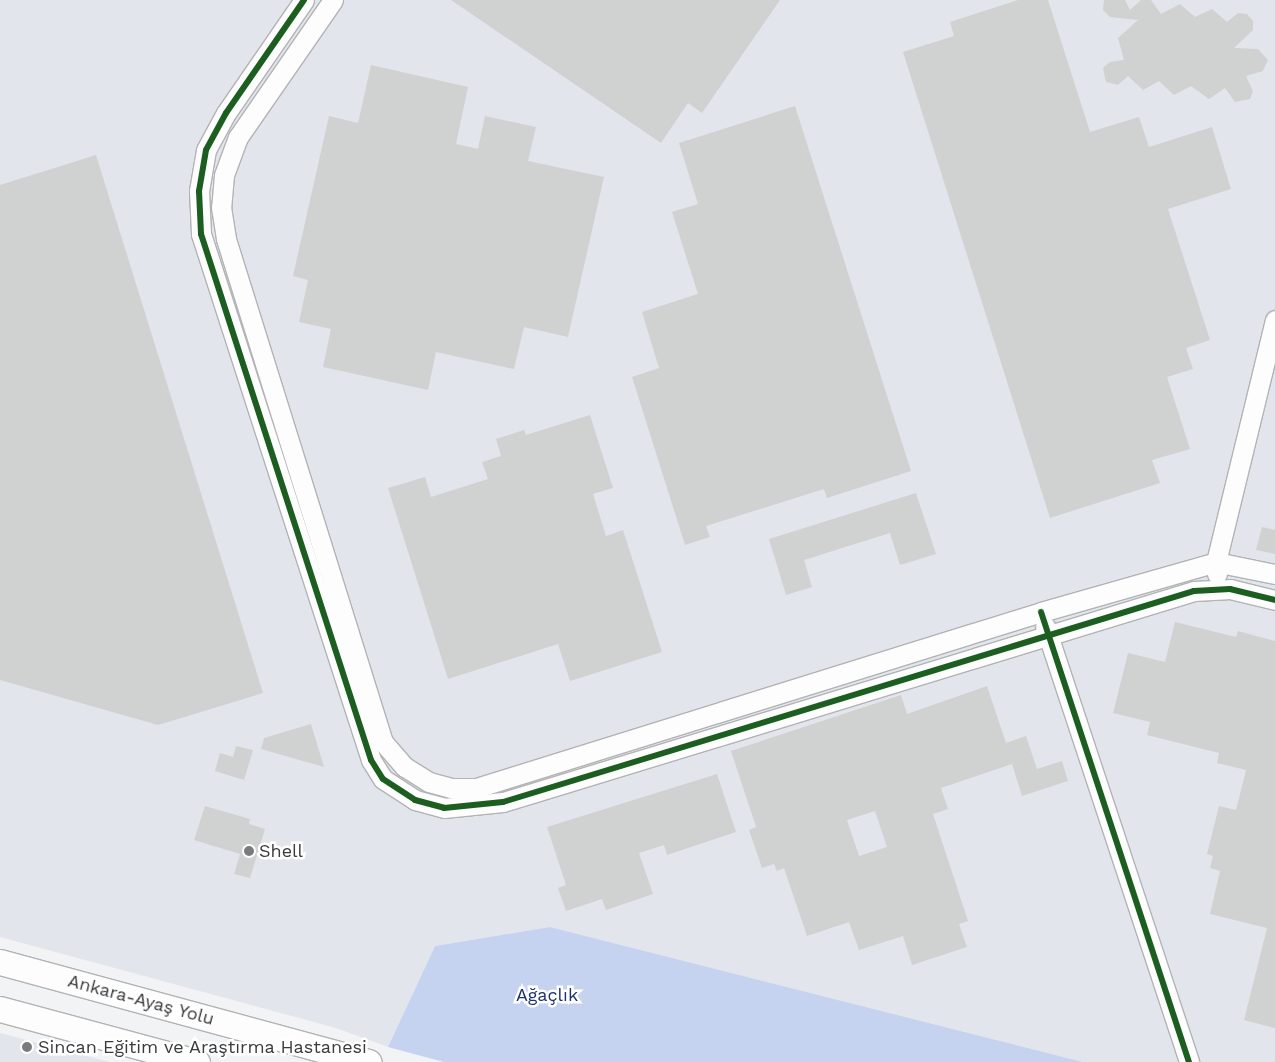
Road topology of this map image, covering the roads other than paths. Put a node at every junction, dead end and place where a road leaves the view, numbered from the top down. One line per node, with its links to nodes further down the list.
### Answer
1 (304, 0): 9 (street)
2 (333, 0): 8 (street)
3 (1275, 320): 4 (street)
4 (1216, 562): 5 (street); 6 (street); 8 (street)
5 (1275, 574)
6 (1219, 588): 7 (street); 9 (street)
7 (1275, 600)
8 (1041, 612): 9 (street)
9 (1049, 638): 14 (street)
10 (0, 962): 13 (highway, Ankara-Ayaş Yolu)
11 (0, 1009): 12 (highway)
12 (197, 1062)
13 (369, 1062)
14 (1189, 1062)

